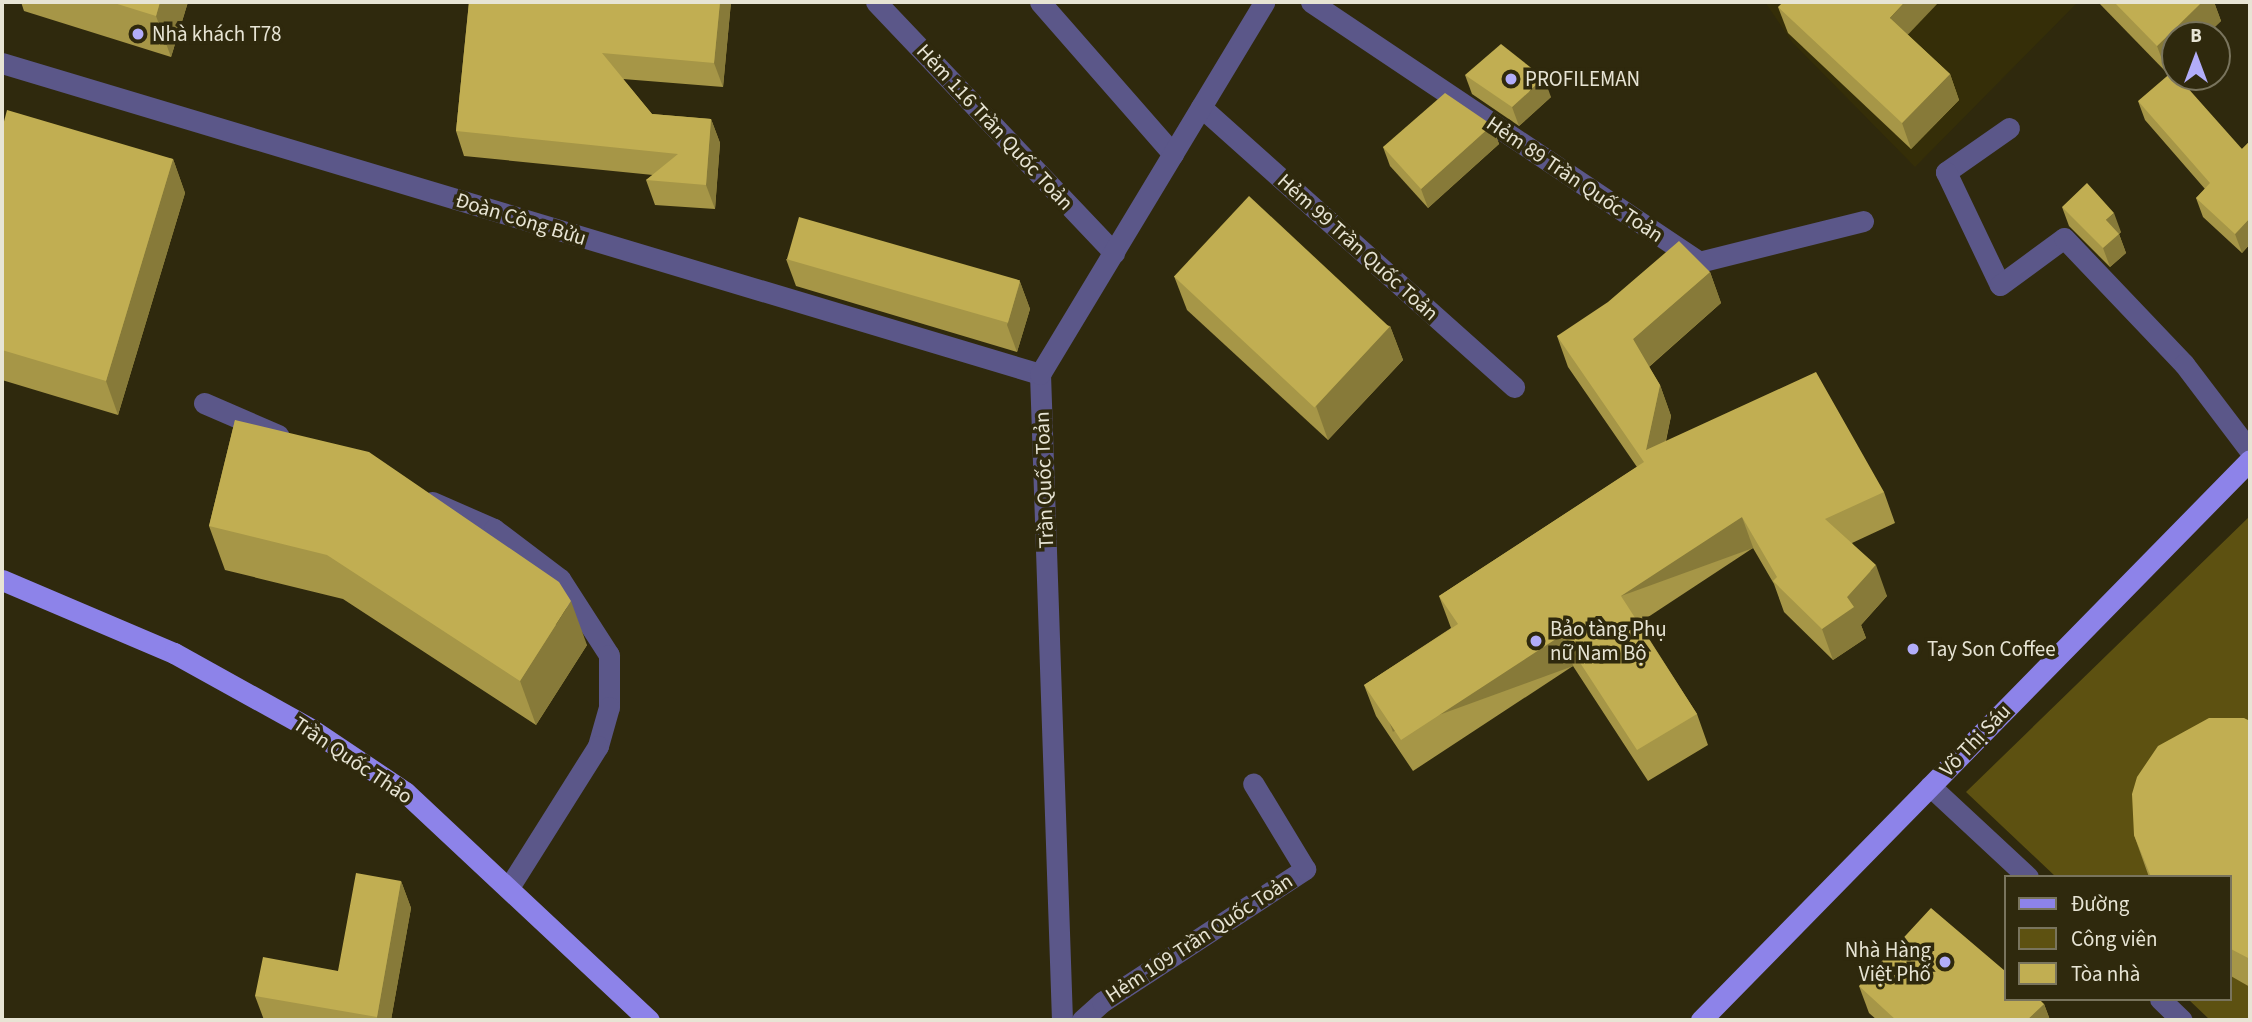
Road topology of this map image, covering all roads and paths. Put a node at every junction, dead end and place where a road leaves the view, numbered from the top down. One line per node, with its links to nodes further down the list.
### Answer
1 (876, 2): 10 (street, Hẻm 116 Trần Quốc Toản)
2 (1040, 2): 8 (street)
3 (1264, 2): 6 (street)
4 (1311, 2): 9 (street, Hẻm 89 Trần Quốc Toản)
5 (2, 63): 11 (street, Đoàn Công Bửu)
6 (1201, 107): 8 (street); 12 (street, Hẻm 99 Trần Quốc Toản)
7 (2009, 128): 15 (street)
8 (1173, 154): 10 (street)
9 (1863, 221)
10 (1114, 253): 11 (street)
11 (1040, 374): 25 (street, Trần Quốc Toản)
12 (1514, 387)
13 (204, 403): 14 (street)
14 (292, 442)
15 (2250, 451)
16 (2250, 460): 20 (main road, Võ Thị Sáu)
17 (406, 491): 22 (street)
18 (2, 580): 22 (main road, Trần Quốc Thảo)
19 (1253, 783): 26 (street, Hẻm 109 Trần Quốc Toản)
20 (1930, 786): 21 (street); 27 (main road, Võ Thị Sáu)
21 (2026, 875)
22 (510, 886): 24 (main road, Trần Quốc Thảo)
23 (2162, 1001): 28 (street)
24 (649, 1020)
25 (1062, 1020)
26 (1082, 1020)
27 (1700, 1020)
28 (2182, 1020)

